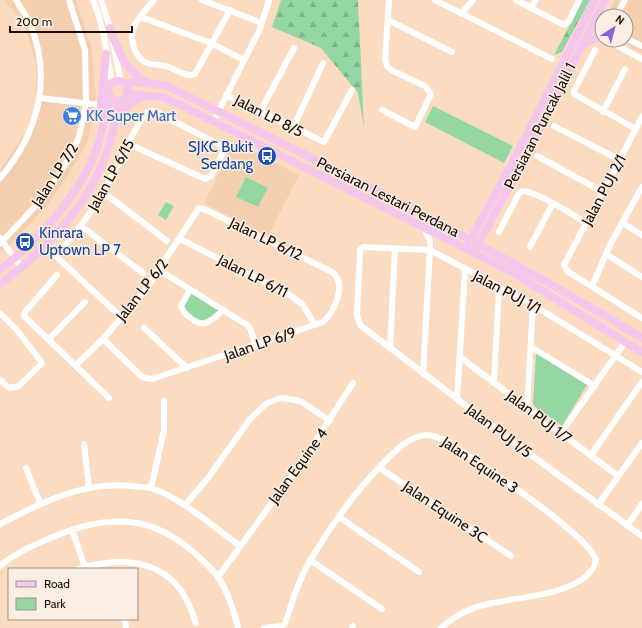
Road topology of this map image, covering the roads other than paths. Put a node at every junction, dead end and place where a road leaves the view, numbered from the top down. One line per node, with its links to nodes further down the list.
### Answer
1 (16, 0): 46 (street)
2 (69, 0): 49 (street, Jalan LP 7/2)
3 (93, 0): 34 (street)
4 (101, 0): 24 (street)
5 (154, 0): 19 (street)
6 (202, 0): 17 (street)
7 (269, 0): 22 (street)
8 (389, 0): 20 (street)
9 (435, 0): 18 (street)
10 (473, 0): 18 (street)
11 (516, 0): 16 (street)
12 (536, 0): 16 (street)
13 (579, 0): 16 (street)
14 (595, 0): 23 (main road, Persiaran Puncak Jalil 1)
15 (605, 0): 21 (main road, Persiaran Puncak Jalil 1)
16 (531, 8)
17 (230, 10): 22 (street); 28 (street)
18 (461, 14): 35 (street)
19 (141, 17): 28 (street); 28 (street)
20 (388, 20): 33 (street); 51 (street)
21 (593, 22): 25 (main road, Persiaran Puncak Jalil 1)
22 (262, 23): 37 (street)
23 (581, 27): 25 (street); 77 (main road, Persiaran Puncak Jalil 1)
24 (110, 28): 40 (main road); 41 (street)
25 (589, 31): 26 (street); 29 (main road, Persiaran Puncak Jalil 1)
26 (594, 34)
27 (594, 39): 29 (main road)
28 (210, 43): 37 (street)
29 (581, 46): 78 (main road, Persiaran Puncak Jalil 1)
30 (294, 48): 53 (street)
31 (621, 48): 36 (street)
32 (595, 50): 54 (street)
33 (452, 52)
34 (106, 54): 41 (street); 50 (main road)
35 (552, 59)
36 (642, 59)
37 (244, 60): 45 (street)
38 (324, 63): 60 (street)
39 (625, 69): 54 (street)
40 (149, 82): 41 (main road, Persiaran Lestari Perdana); 52 (main road, Persiaran Lestari Perdana)
41 (119, 83): 43 (main road); 47 (main road)
42 (352, 90): 60 (street, Jalan LP 8/5)
43 (127, 94): 44 (main road, Persiaran Lestari Perdana); 48 (main road)
44 (148, 95): 57 (main road); 58 (main road, Persiaran Lestari Perdana)
45 (226, 95): 52 (street); 53 (street, Jalan LP 8/5)
46 (40, 98): 49 (street); 66 (street)
47 (111, 98): 48 (main road); 56 (main road)
48 (120, 101): 57 (main road)
49 (86, 103): 50 (street); 84 (street, Jalan LP 7/2)
50 (101, 105): 56 (main road)
51 (382, 110)
52 (218, 111): 58 (street); 65 (main road, Persiaran Lestari Perdana)
53 (260, 112): 60 (street, Jalan LP 8/5)
54 (603, 112): 61 (street)
55 (642, 117): 61 (street, Jalan PUJ 2/1)
56 (103, 122): 97 (main road)
57 (115, 122): 88 (main road)
58 (213, 122): 67 (main road, Persiaran Lestari Perdana)
59 (554, 126): 64 (street)
60 (293, 128)
61 (636, 130): 64 (street, Jalan PUJ 2/1)
62 (129, 144): 62 (street, Jalan LP 6/15); 69 (street, Jalan LP 6/15)
63 (537, 156): 70 (street)
64 (620, 160): 70 (street, Jalan PUJ 2/1)
65 (337, 171): 67 (main road); 80 (main road, Persiaran Lestari Perdana)
66 (0, 178)
67 (332, 182): 76 (main road, Persiaran Lestari Perdana)
68 (641, 190): 74 (street)
69 (103, 192): 75 (street, Jalan LP 6/15); 85 (street)
70 (603, 192): 73 (street, Jalan PUJ 2/1)
71 (553, 203): 73 (street); 79 (street); 89 (street)
72 (199, 208): 83 (street, Jalan LP 6/2); 103 (street, Jalan LP 6/12)
73 (586, 222): 107 (street, Jalan PUJ 2/1)
74 (623, 223): 82 (street); 95 (street)
75 (81, 226): 96 (street, Jalan LP 6/15); 102 (street)
76 (424, 228): 81 (main road, Persiaran Lestari Perdana); 86 (street)
77 (476, 229): 80 (main road); 87 (main road, Persiaran Puncak Jalil 1)
78 (485, 230): 87 (main road, Persiaran Puncak Jalil 1); 94 (main road)
79 (499, 232)
80 (458, 233): 87 (main road, Persiaran Lestari Perdana)
81 (439, 235): 86 (street); 90 (main road, Persiaran Lestari Perdana)
82 (642, 235)
83 (180, 239): 100 (street, Jalan LP 6/2); 117 (street, Jalan LP 6/11)
84 (1, 241): 97 (street)
85 (167, 241)
86 (430, 241): 92 (street)
87 (474, 241): 90 (main road, Persiaran Puncak Jalil 1); 93 (main road, Persiaran Puncak Jalil 1); 94 (main road, Persiaran Lestari Perdana)
88 (44, 245): 96 (street); 98 (main road)
89 (530, 247)
90 (466, 248): 93 (main road, Persiaran Lestari Perdana)
91 (395, 249): 92 (street, Jalan PUJ 1/1); 116 (street, Jalan PUJ 1/1); 125 (street)
92 (430, 250): 101 (street, Jalan PUJ 1/1); 132 (street)
93 (474, 252): 122 (main road, Persiaran Lestari Perdana)
94 (493, 252): 119 (main road, Persiaran Lestari Perdana)
95 (606, 254): 105 (street); 107 (street)
96 (56, 256): 114 (street)
97 (15, 258): 98 (street); 99 (main road)
98 (21, 267): 106 (main road)
99 (0, 270)
100 (159, 270): 109 (street); 114 (street, Jalan LP 6/2)
101 (465, 270): 108 (street, Jalan PUJ 1/1); 127 (street)
102 (143, 272)
103 (332, 272): 117 (street, Jalan LP 6/9)
104 (57, 275): 120 (street)
105 (642, 277)
106 (0, 284)
107 (592, 286): 115 (street)
108 (499, 287): 111 (street, Jalan PUJ 1/1); 136 (street)
109 (190, 290): 112 (street); 112 (street)
110 (85, 302): 120 (street)
111 (533, 305): 124 (street); 128 (street, Jalan PUJ 1/1)
112 (223, 310): 123 (street)
113 (1, 314): 133 (street)
114 (121, 317): 121 (street, Jalan LP 6/2)
115 (642, 318)
116 (358, 322): 125 (street, Jalan PUJ 1/5)
117 (315, 325): 123 (street, Jalan LP 6/9)
118 (144, 328): 130 (street)
119 (642, 338)
120 (49, 339): 129 (street)
121 (103, 339): 129 (street, Jalan LP 6/2); 130 (street, Jalan LP 6/9)
122 (625, 342): 126 (main road, Persiaran Lestari Perdana); 128 (street)
123 (256, 345): 130 (street, Jalan LP 6/9)
124 (531, 347): 137 (street); 141 (street)
125 (390, 348): 132 (street, Jalan PUJ 1/5)
126 (642, 352)
127 (460, 356): 136 (street, Jalan PUJ 1/7); 139 (street)
128 (615, 356): 131 (street, Jalan PUJ 1/1); 137 (street)
129 (76, 365): 138 (street)
130 (187, 368)
131 (642, 372)
132 (423, 374): 139 (street, Jalan PUJ 1/5)
133 (0, 380)
134 (642, 382): 146 (street)
135 (353, 383): 142 (street)
136 (494, 383): 141 (street, Jalan PUJ 1/7)
137 (595, 386): 143 (street)
138 (109, 398)
139 (456, 399): 155 (street, Jalan PUJ 1/5)
140 (164, 401): 151 (street)
141 (527, 408): 143 (street, Jalan PUJ 1/7)
142 (330, 421): 154 (street, Jalan Equine 4); 161 (street, Jalan Equine 4)
143 (562, 434): 146 (street, Jalan PUJ 1/7)
144 (642, 443): 149 (street)
145 (84, 444): 150 (street)
146 (591, 456): 149 (street, Jalan PUJ 1/7)
147 (26, 468): 152 (street)
148 (380, 468): 156 (street, Jalan Equine 3); 162 (street, Jalan Equine 3C); 170 (street, Jalan Equine 3)
149 (618, 476): 155 (street)
150 (89, 488): 151 (street); 152 (street)
151 (151, 488): 154 (street)
152 (40, 504): 157 (street)
153 (642, 504): 158 (street)
154 (185, 505): 161 (street)
155 (598, 505): 158 (street, Jalan PUJ 1/5)
156 (339, 517): 163 (street, Jalan Equine 3); 166 (street)
157 (0, 524)
158 (627, 526): 160 (street, Jalan PUJ 1/5)
159 (72, 530): 164 (street); 165 (street); 167 (street)
160 (642, 536)
161 (240, 546): 167 (street, Jalan Equine 4)
162 (511, 556)
163 (310, 560): 168 (street); 172 (street, Jalan Equine 3)
164 (0, 566)
165 (82, 568): 169 (street)
166 (419, 572)
167 (218, 577): 171 (street)
168 (382, 609)
169 (196, 622)
170 (449, 625): 173 (street, Jalan Equine 3)
171 (238, 628)
172 (264, 628)
173 (441, 628)

